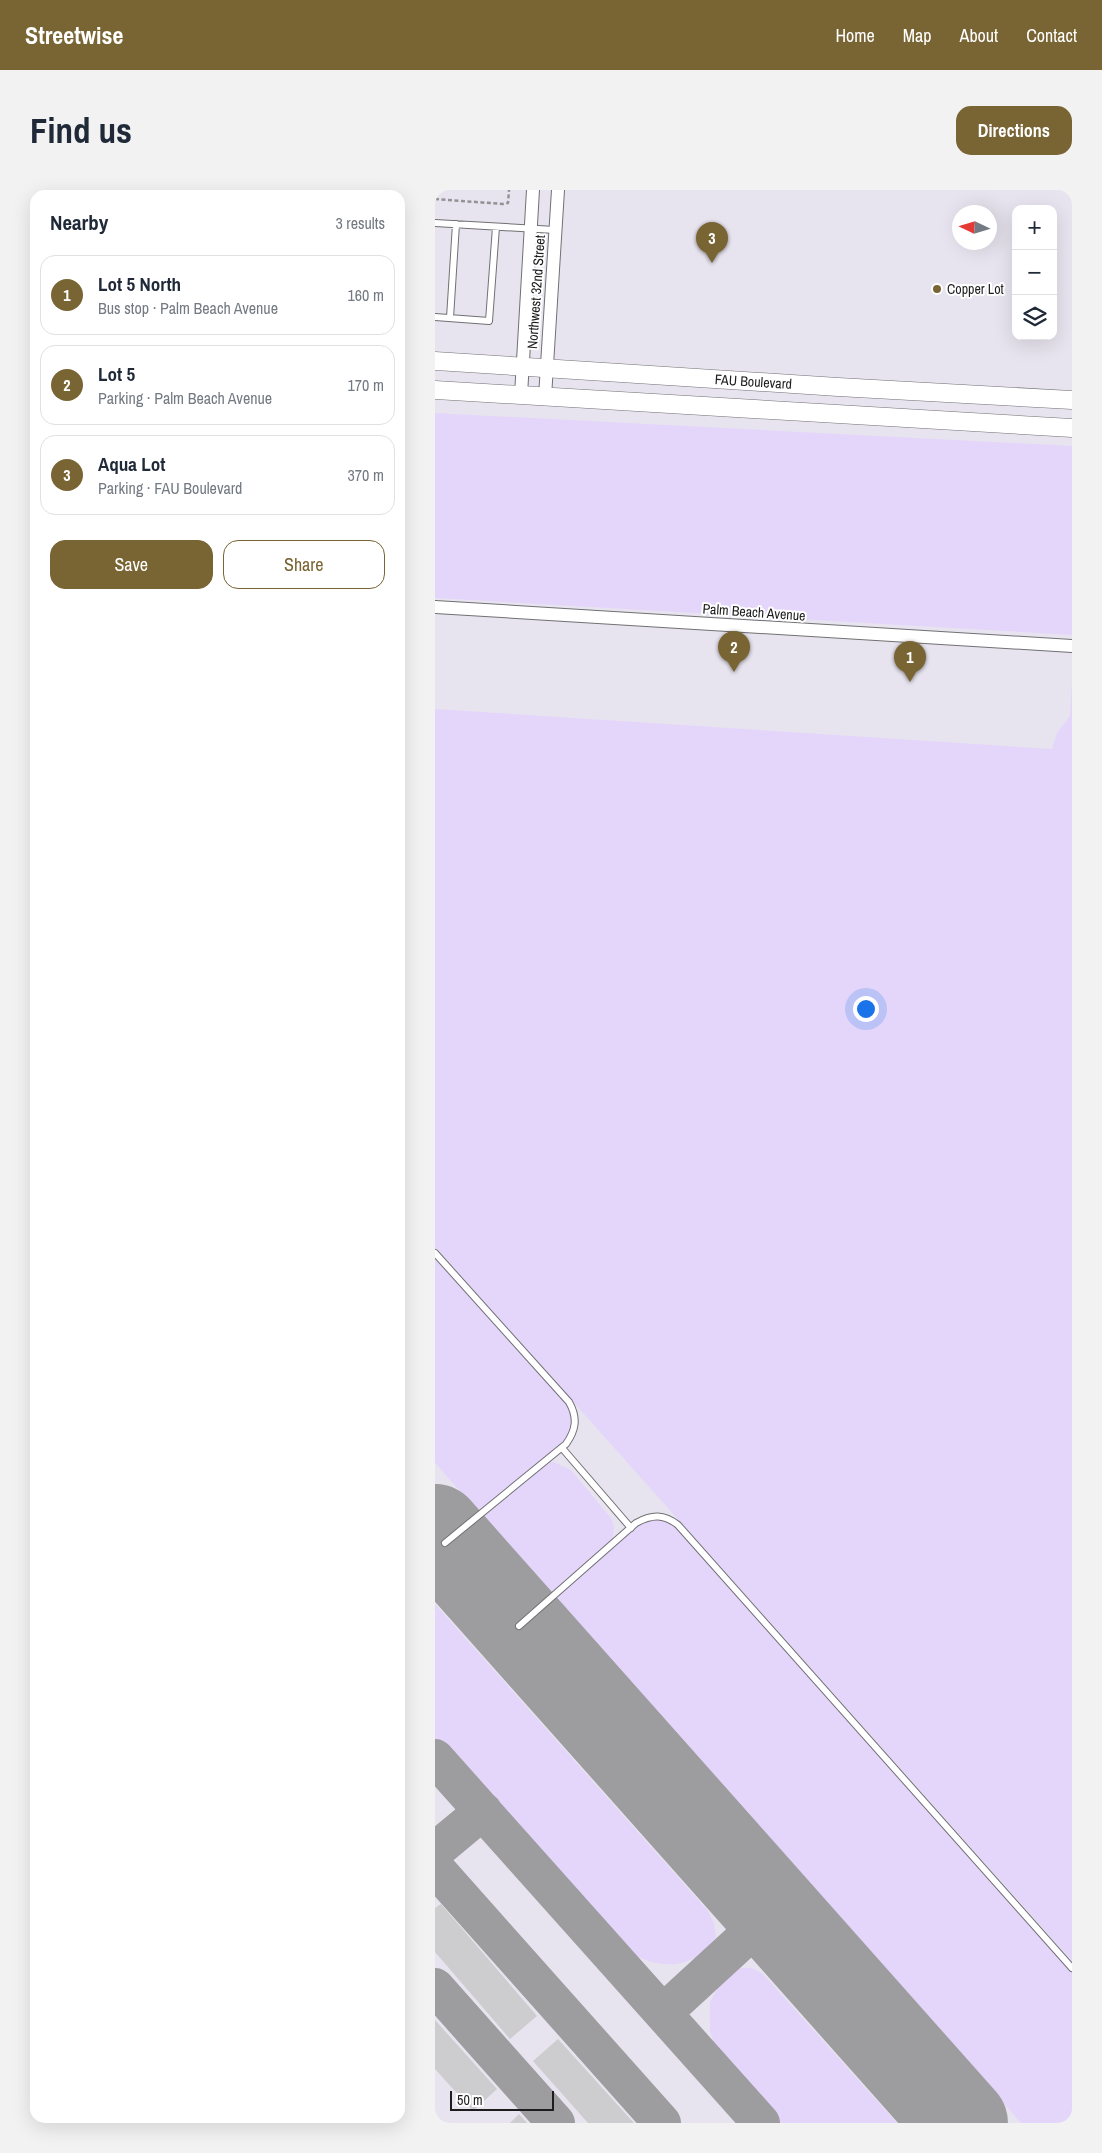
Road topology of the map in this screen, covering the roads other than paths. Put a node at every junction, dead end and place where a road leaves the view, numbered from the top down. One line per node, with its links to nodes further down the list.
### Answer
1 (533, 190): 6 (street, Northwest 32nd Street)
2 (557, 190): 7 (street, Northwest 32nd Street)
3 (435, 223): 4 (lane)
4 (455, 224): 5 (lane); 9 (lane)
5 (495, 227): 6 (lane); 9 (lane)
6 (531, 229): 7 (lane); 11 (street, Northwest 32nd Street)
7 (555, 230): 12 (street, Northwest 32nd Street)
8 (435, 317): 9 (lane)
9 (450, 318)
10 (435, 361): 11 (street, FAU Boulevard)
11 (522, 367): 12 (street, FAU Boulevard); 14 (street, Northwest 32nd Street)
12 (547, 369): 15 (street, Northwest 32nd Street); 16 (street, FAU Boulevard)
13 (435, 390): 14 (street, FAU Boulevard)
14 (521, 395): 15 (street, FAU Boulevard)
15 (545, 396): 17 (street, FAU Boulevard)
16 (1072, 400)
17 (1072, 428)
18 (435, 608): 19 (street, Palm Beach Avenue)
19 (1072, 646)
20 (435, 1253): 21 (lane)
21 (562, 1448): 22 (lane); 23 (lane)
22 (631, 1528): 24 (lane); 25 (lane)
23 (445, 1543)
24 (519, 1626)
25 (1072, 1968)

